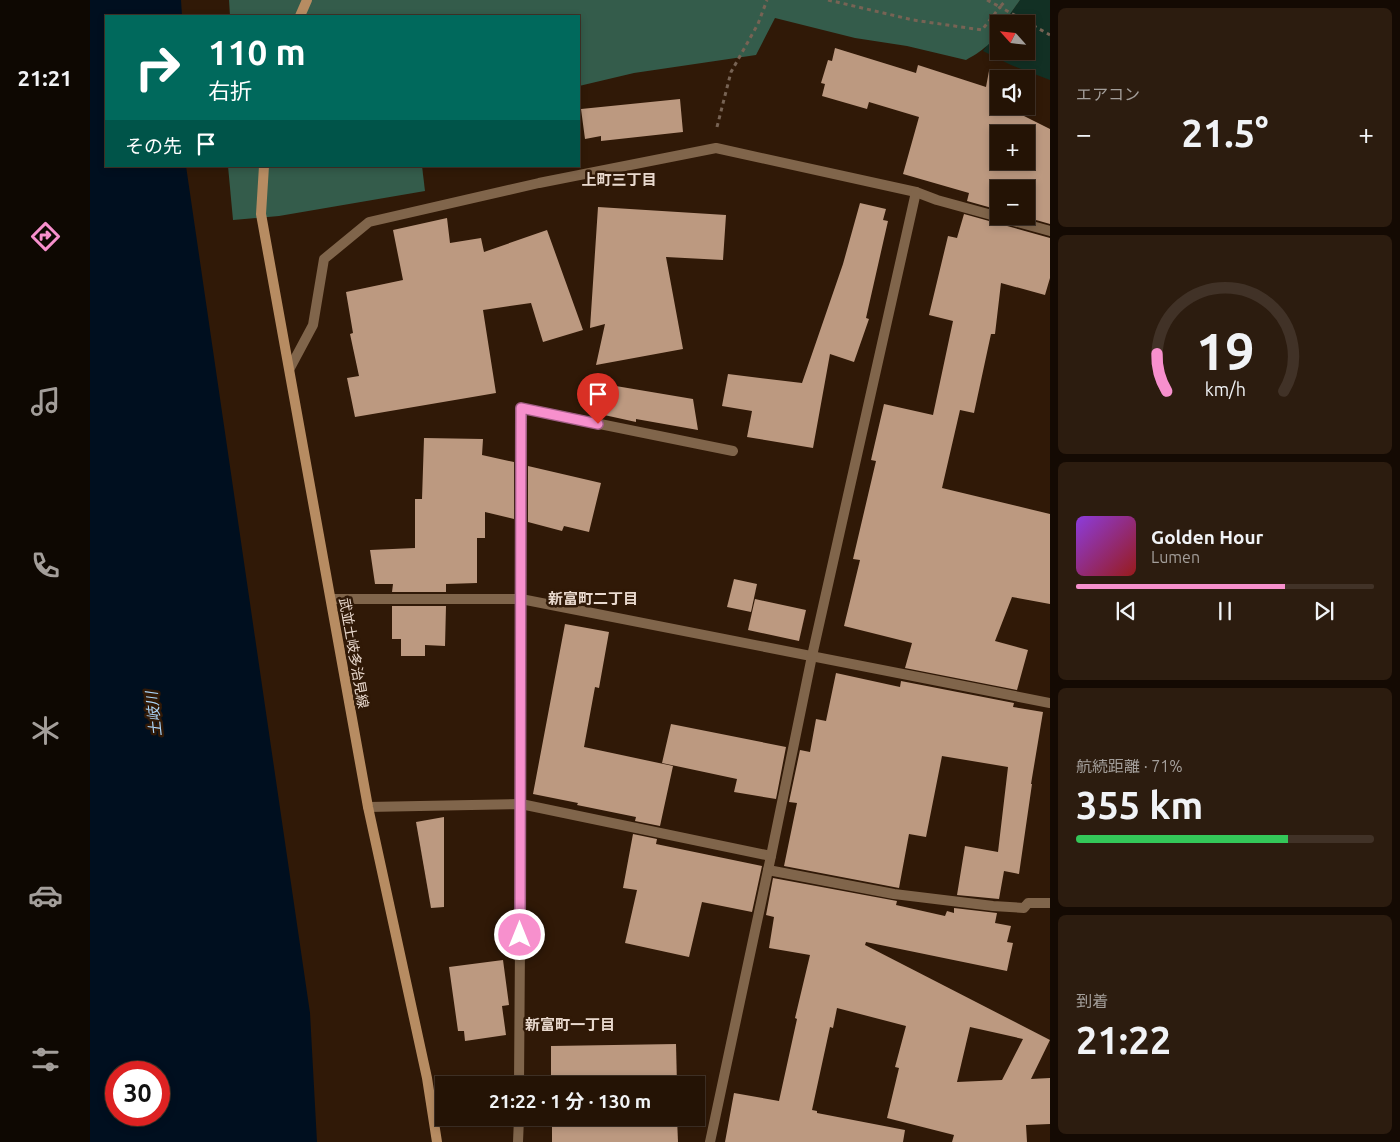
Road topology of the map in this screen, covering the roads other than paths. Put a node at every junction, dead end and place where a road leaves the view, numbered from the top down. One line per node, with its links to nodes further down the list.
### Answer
1 (307, 0): 2 (main road)
2 (300, 15)
3 (264, 167): 6 (main road, 武並土岐多治見線)
4 (916, 192): 5 (street); 6 (street); 10 (street)
5 (1050, 231)
6 (290, 368): 8 (main road, 武並土岐多治見線)
7 (733, 451): 9 (street)
8 (331, 599): 9 (street); 13 (main road, 武並土岐多治見線)
9 (522, 599): 10 (street); 12 (street)
10 (812, 656): 11 (street); 14 (street)
11 (1050, 702)
12 (521, 804): 13 (street); 14 (street); 17 (street)
13 (368, 807): 19 (main road, 武並土岐多治見線)
14 (771, 856): 15 (street)
15 (768, 870): 16 (street); 21 (street)
16 (1050, 902)
17 (519, 1076)
18 (519, 1126): 20 (street)
19 (437, 1142)
20 (518, 1142)
21 (710, 1142)

